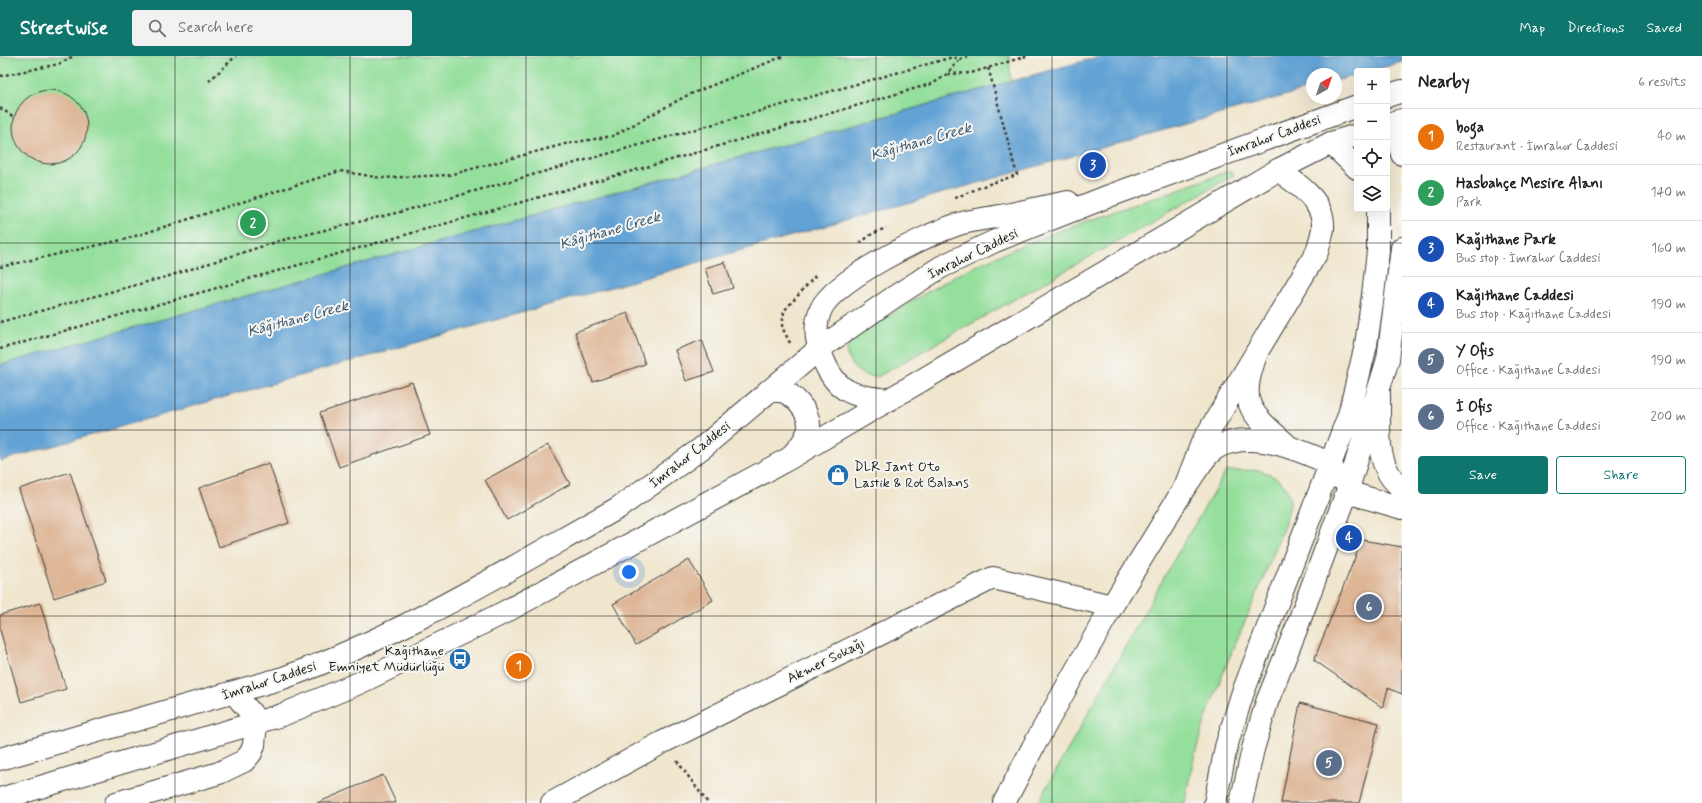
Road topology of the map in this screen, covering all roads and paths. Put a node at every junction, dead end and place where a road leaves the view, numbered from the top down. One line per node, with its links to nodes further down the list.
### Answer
1 (73, 56): 9 (path)
2 (236, 56): 10 (path)
3 (784, 56): 26 (path)
4 (971, 56): 6 (path)
5 (1027, 56): 7 (path)
6 (960, 59): 8 (path); 27 (path)
7 (988, 67): 8 (path); 22 (path)
8 (947, 74): 28 (path)
9 (0, 76)
10 (209, 81)
11 (1402, 91): 12 (main road)
12 (1390, 95)
13 (1354, 107): 23 (main road, İmrahor Caddesi)
14 (0, 108): 15 (path)
15 (14, 117)
16 (1391, 123): 19 (main road)
17 (1354, 135): 18 (main road, İmrahor Caddesi)
18 (1331, 143): 20 (main road); 21 (main road, İmrahor Caddesi)
19 (1402, 154)
20 (1354, 165)
21 (1278, 170): 30 (main road); 33 (main road, İmrahor Caddesi)
22 (986, 185)
23 (1109, 196): 29 (main road, İmrahor Caddesi); 29 (main road)
24 (1378, 212): 36 (main road)
25 (1402, 257): 31 (main road)
26 (0, 267)
27 (0, 322)
28 (0, 349)
29 (818, 349): 32 (main road, İmrahor Caddesi); 33 (main road)
30 (1257, 352): 34 (main road); 37 (main road)
31 (1379, 390): 38 (main road); 39 (main road)
32 (768, 391): 35 (main road); 42 (main road, İmrahor Caddesi)
33 (889, 400): 35 (main road, İmrahor Caddesi)
34 (1287, 445): 36 (main road); 37 (main road)
35 (790, 458): 43 (main road, İmrahor Caddesi)
36 (1331, 464): 39 (main road); 51 (main road)
37 (1185, 487): 41 (main road)
38 (1402, 488)
39 (1347, 492): 40 (main road); 52 (main road)
40 (1402, 508)
41 (1112, 606): 44 (main road, Akmer Sokağı); 47 (main road)
42 (234, 693): 43 (main road); 45 (main road, İmrahor Caddesi)
43 (256, 723): 46 (main road, İmrahor Caddesi); 48 (main road)
44 (663, 742): 49 (main road, Akmer Sokağı); 50 (path)
45 (0, 759)
46 (0, 799)
47 (1003, 799)
48 (116, 803)
49 (552, 803)
50 (708, 803)
51 (1215, 803)
52 (1241, 803)

